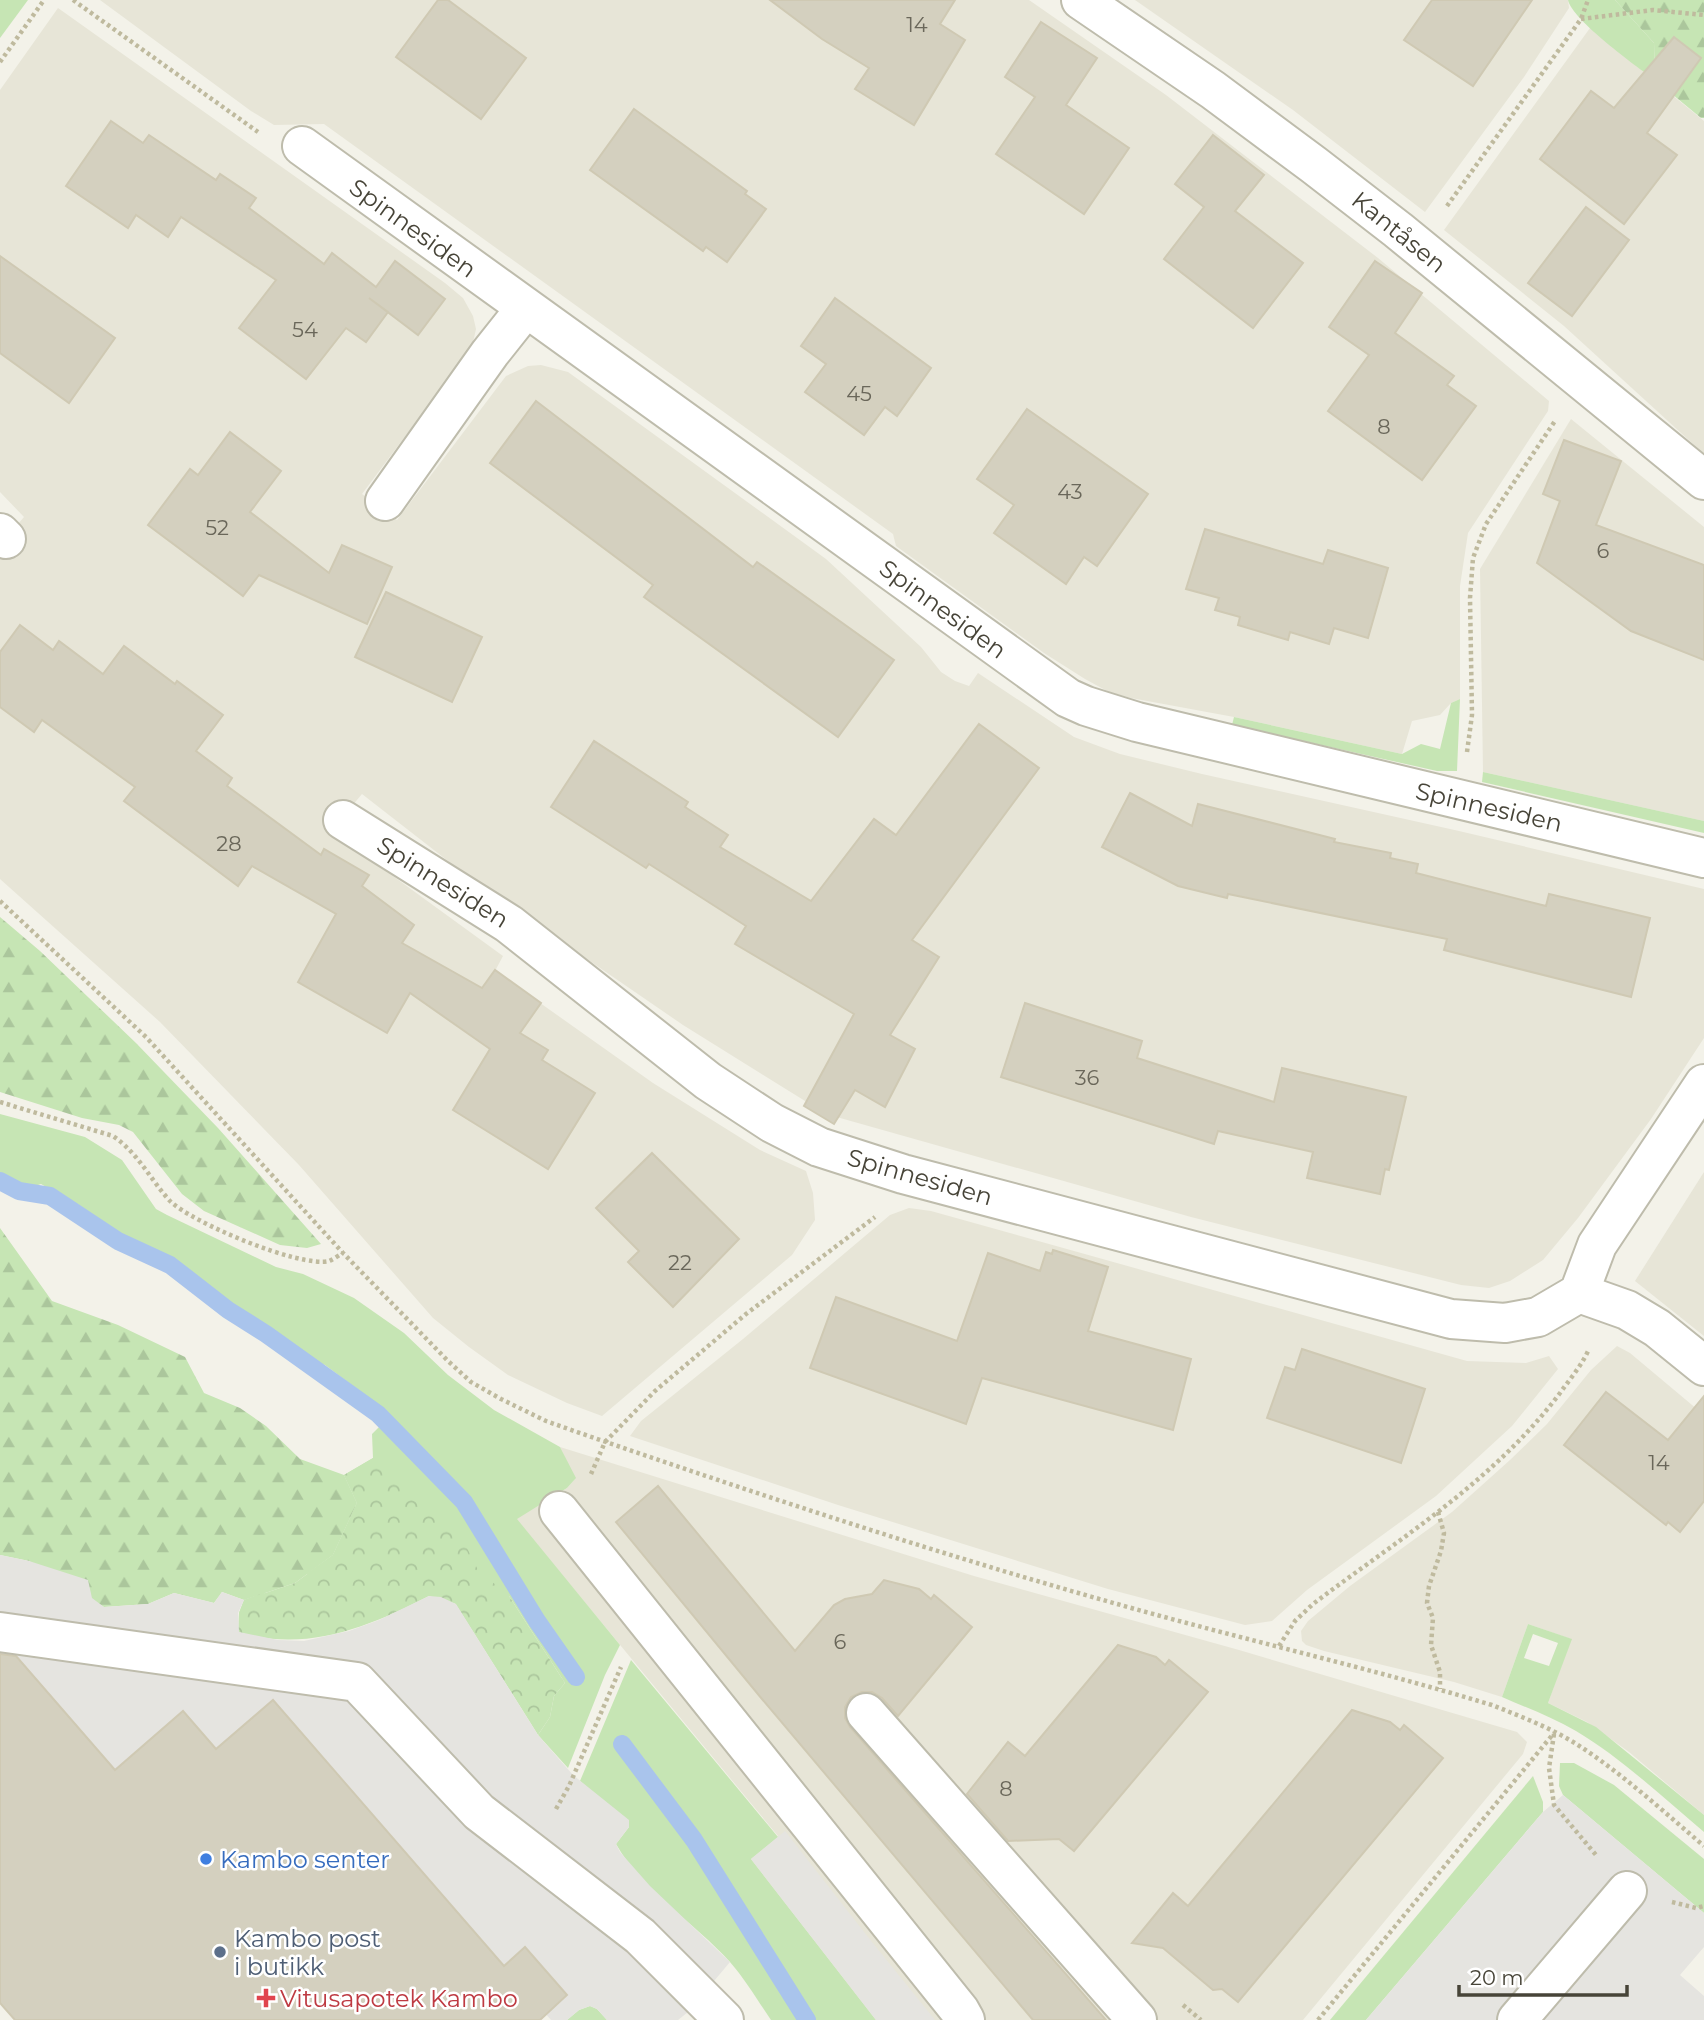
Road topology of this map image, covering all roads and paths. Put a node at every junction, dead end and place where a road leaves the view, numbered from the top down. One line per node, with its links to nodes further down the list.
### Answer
1 (44, 0): 7 (path)
2 (74, 0): 8 (path)
3 (1081, 0): 9 (street, Kantåsen)
4 (1588, 0): 6 (path)
5 (1704, 15): 6 (path)
6 (1581, 19): 9 (path)
7 (0, 62)
8 (302, 146): 10 (street, Spinnesiden)
9 (1420, 248): 11 (street, Kantåsen)
10 (525, 309): 13 (street); 14 (street, Spinnesiden)
11 (1584, 385): 12 (street, Kantåsen); 14 (path)
12 (1704, 480)
13 (385, 501)
14 (1455, 799): 16 (street, Spinnesiden)
15 (343, 820): 20 (street, Spinnesiden)
16 (1704, 859)
17 (0, 901): 21 (path)
18 (1704, 1084): 22 (street)
19 (0, 1102): 21 (path)
20 (903, 1174): 22 (street, Spinnesiden); 24 (path)
21 (343, 1252): 24 (path)
22 (1594, 1298): 23 (street); 26 (path)
23 (1704, 1366)
24 (605, 1442): 29 (path)
25 (559, 1511): 27 (street)
26 (1438, 1512): 29 (path); 30 (path)
27 (645, 1620): 34 (path); 37 (street)
28 (0, 1632): 34 (street)
29 (1279, 1646): 30 (path)
30 (1440, 1689): 32 (path)
31 (866, 1713): 38 (street)
32 (1554, 1733): 33 (path); 35 (path); 39 (path)
33 (1704, 1846)
34 (532, 1853): 36 (street)
35 (1627, 1891): 40 (street)
36 (724, 2020)
37 (965, 2020)
38 (1137, 2020)
39 (1318, 2020)
40 (1517, 2020)

